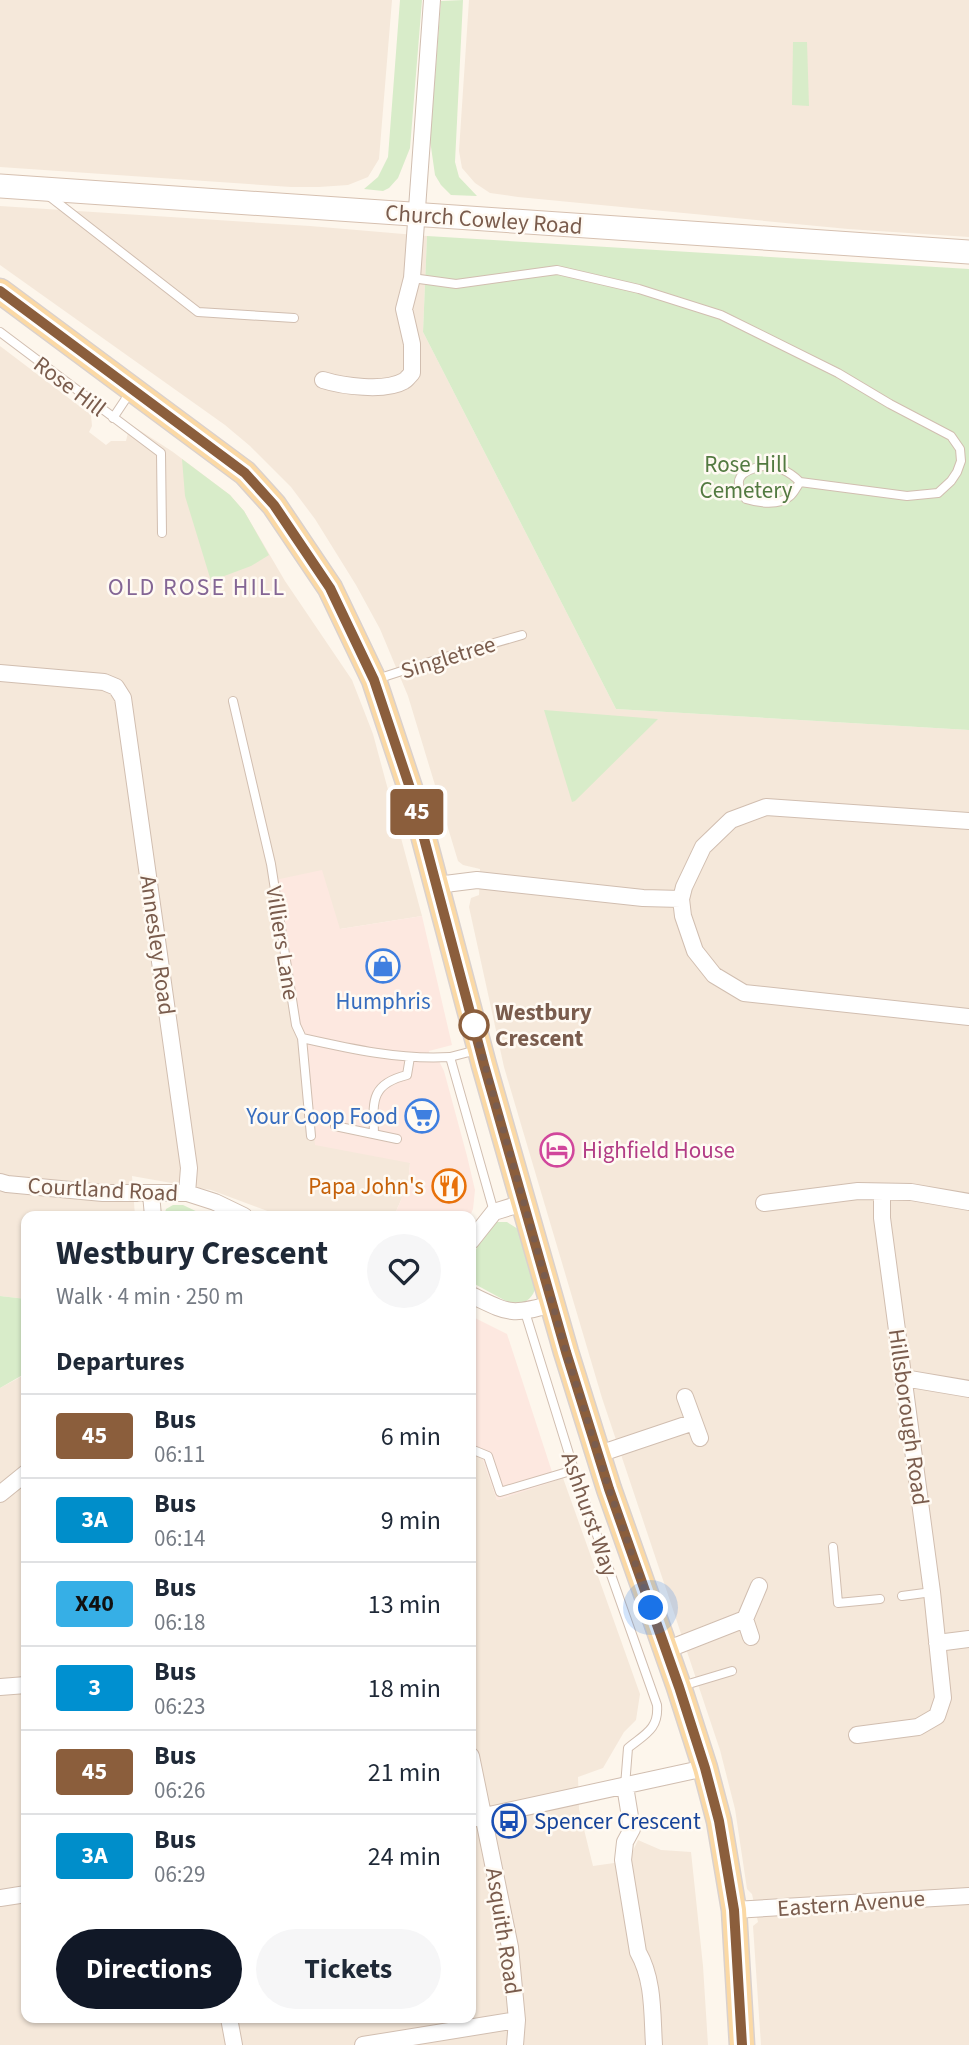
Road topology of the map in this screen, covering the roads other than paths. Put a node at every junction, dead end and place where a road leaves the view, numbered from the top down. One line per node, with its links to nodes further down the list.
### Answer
1 (432, 0): 4 (street)
2 (0, 186): 3 (main road, Church Cowley Road)
3 (39, 188): 4 (main road, Church Cowley Road); 8 (lane)
4 (416, 215): 5 (main road, Church Cowley Road); 6 (street)
5 (969, 252)
6 (412, 278): 10 (street); 13 (lane)
7 (0, 291): 11 (main road, Rose Hill)
8 (294, 318)
9 (0, 332): 12 (lane, Rose Hill)
10 (323, 380)
11 (133, 389): 12 (lane, Rose Hill); 17 (main road, Rose Hill)
12 (113, 418): 14 (lane)
13 (800, 482): 13 (lane)
14 (162, 533)
15 (522, 635): 17 (lane, Singletree)
16 (0, 673): 33 (street, Annesley Road)
17 (374, 680): 20 (main road, Rose Hill)
18 (233, 701): 23 (lane, Villiers Lane)
19 (969, 821): 21 (street)
20 (436, 885): 21 (street); 24 (main road, Rose Hill)
21 (681, 899): 22 (street)
22 (969, 1017)
23 (302, 1038): 25 (lane); 29 (lane, Villiers Lane)
24 (480, 1050): 26 (lane); 36 (main road, Rose Hill)
25 (410, 1056): 26 (lane); 28 (lane)
26 (450, 1057): 40 (lane)
27 (335, 1126): 28 (lane)
28 (374, 1134): 30 (lane)
29 (311, 1136)
30 (397, 1139)
31 (0, 1182): 34 (street, Courtland Road)
32 (882, 1192): 35 (street); 37 (street); 45 (street, Hillsborough Road)
33 (187, 1193): 34 (street, Courtland Road); 39 (street, Courtland Road)
34 (151, 1194): 38 (street)
35 (969, 1202)
36 (523, 1203): 40 (street); 43 (main road, Rose Hill)
37 (764, 1203)
38 (153, 1211)
39 (234, 1211)
40 (495, 1212): 41 (street)
41 (476, 1235)
42 (476, 1298): 44 (street)
43 (552, 1304): 44 (street); 51 (main road, Rose Hill)
44 (525, 1312): 52 (lane, Ashhurst Way)
45 (904, 1378): 46 (street); 57 (street, Hillsborough Road)
46 (969, 1389)
47 (685, 1396): 48 (street)
48 (694, 1422): 49 (street); 51 (street)
49 (700, 1438)
50 (476, 1451): 52 (lane)
51 (599, 1454): 64 (main road, Rose Hill)
52 (574, 1469): 71 (lane, Ashhurst Way)
53 (21, 1477): 54 (street)
54 (0, 1494)
55 (833, 1548): 59 (lane)
56 (759, 1586): 60 (street)
57 (932, 1592): 58 (lane); 63 (street, Hillsborough Road)
58 (902, 1596)
59 (880, 1599)
60 (745, 1619): 61 (street); 64 (street)
61 (751, 1637)
62 (969, 1639): 63 (street)
63 (937, 1643): 69 (street, Hillsborough Road)
64 (666, 1650): 68 (main road, Rose Hill)
65 (732, 1671): 68 (lane)
66 (21, 1685): 67 (street)
67 (0, 1687)
68 (679, 1687): 70 (main road, Rose Hill)
69 (857, 1735)
70 (705, 1768): 71 (street); 76 (main road, Rose Hill)
71 (625, 1786): 72 (street); 82 (street)
72 (477, 1818): 77 (street, Asquith Road)
73 (21, 1895): 75 (street)
74 (969, 1896): 76 (street, Eastern Avenue)
75 (0, 1898)
76 (734, 1910): 83 (main road, Rose Hill)
77 (517, 2020): 80 (street); 81 (street, Asquith Road)
78 (230, 2023): 79 (street)
79 (233, 2045)
80 (363, 2045)
81 (515, 2045)
82 (654, 2045)
83 (742, 2045)

